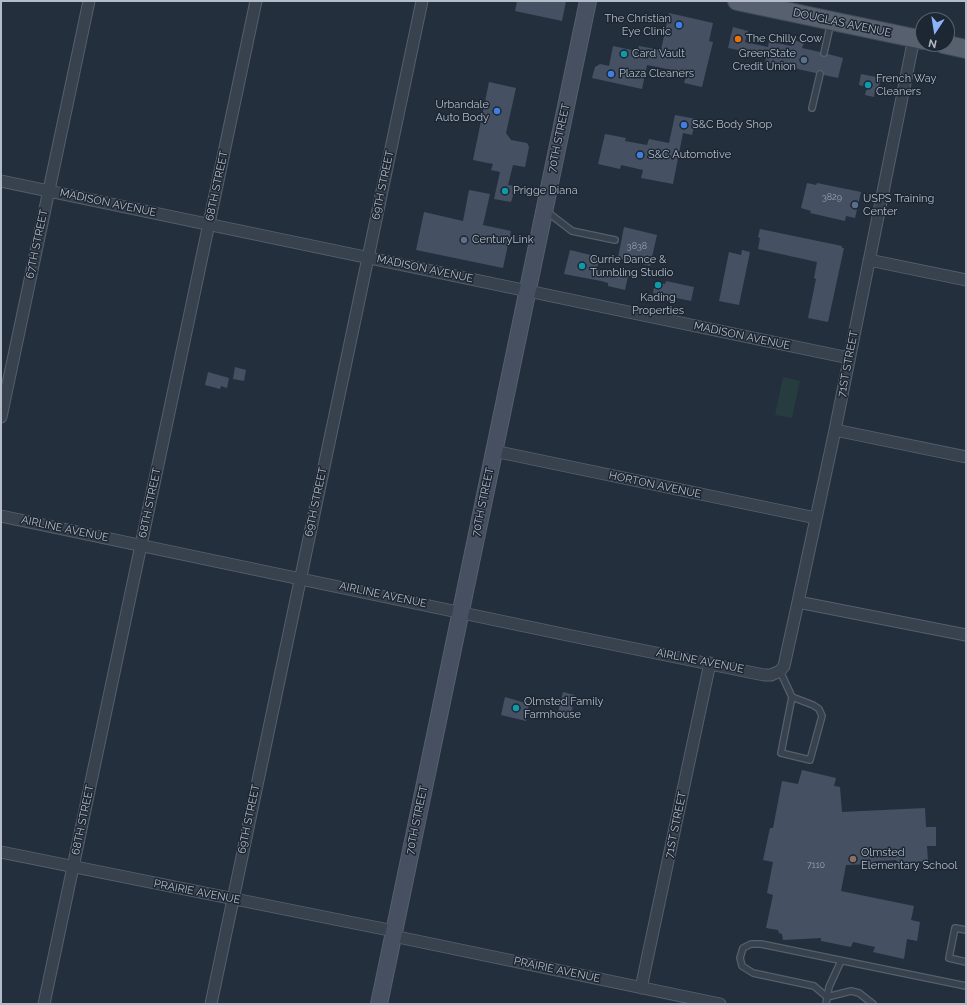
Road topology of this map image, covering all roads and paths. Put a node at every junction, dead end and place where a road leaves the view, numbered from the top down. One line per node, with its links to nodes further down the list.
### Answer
1 (89, 1): 15 (street, 67TH STREET)
2 (256, 1): 17 (street, 68TH STREET)
3 (422, 1): 19 (street, 69TH STREET)
4 (588, 1): 16 (main road, 70TH STREET)
5 (737, 1): 6 (main road, DOUGLAS AVENUE)
6 (832, 21): 7 (main road, DOUGLAS AVENUE); 11 (lane)
7 (915, 38)
8 (955, 47): 9 (main road)
9 (966, 49)
10 (916, 52): 20 (street, 71ST STREET)
11 (824, 53)
12 (820, 74): 13 (lane)
13 (812, 108)
14 (1, 181): 15 (street, MADISON AVENUE)
15 (49, 191): 17 (street, MADISON AVENUE); 24 (street, 67TH STREET)
16 (544, 210): 18 (lane); 22 (main road, 70TH STREET)
17 (208, 224): 19 (street, MADISON AVENUE); 30 (street, 68TH STREET)
18 (616, 240)
19 (368, 258): 22 (street, MADISON AVENUE); 31 (street, 69TH STREET)
20 (869, 260): 21 (street); 23 (street, 71ST STREET)
21 (966, 280)
22 (527, 291): 23 (street, MADISON AVENUE); 26 (main road, 70TH STREET)
23 (849, 358): 25 (street, 71ST STREET)
24 (1, 417)
25 (835, 430): 27 (street); 29 (street, 71ST STREET)
26 (494, 451): 29 (street, HORTON AVENUE); 33 (main road, 70TH STREET)
27 (966, 457)
28 (1, 516): 30 (street, AIRLINE AVENUE)
29 (816, 518): 32 (street, 71ST STREET)
30 (141, 545): 31 (street, AIRLINE AVENUE); 39 (street, 68TH STREET)
31 (300, 578): 33 (street, AIRLINE AVENUE); 40 (street, 69TH STREET)
32 (798, 602): 34 (street); 36 (street, 71ST STREET)
33 (461, 611): 35 (street, AIRLINE AVENUE); 42 (main road, 70TH STREET)
34 (966, 635)
35 (710, 663): 36 (street, AIRLINE AVENUE); 46 (street, 71ST STREET)
36 (780, 671): 37 (lane)
37 (792, 697): 37 (lane)
38 (1, 852): 39 (street, PRAIRIE AVENUE)
39 (73, 867): 40 (street, PRAIRIE AVENUE); 48 (street, 68TH STREET)
40 (233, 899): 42 (street, PRAIRIE AVENUE); 49 (street, 69TH STREET)
41 (966, 930): 44 (lane)
42 (394, 934): 46 (street, PRAIRIE AVENUE); 50 (main road, 70TH STREET)
43 (841, 961): 45 (lane); 47 (lane); 47 (lane)
44 (966, 962)
45 (966, 986)
46 (641, 988): 51 (street, PRAIRIE AVENUE)
47 (827, 997): 52 (lane); 53 (lane)
48 (44, 1004)
49 (211, 1004)
50 (379, 1004)
51 (718, 1004)
52 (826, 1004)
53 (873, 1004)

